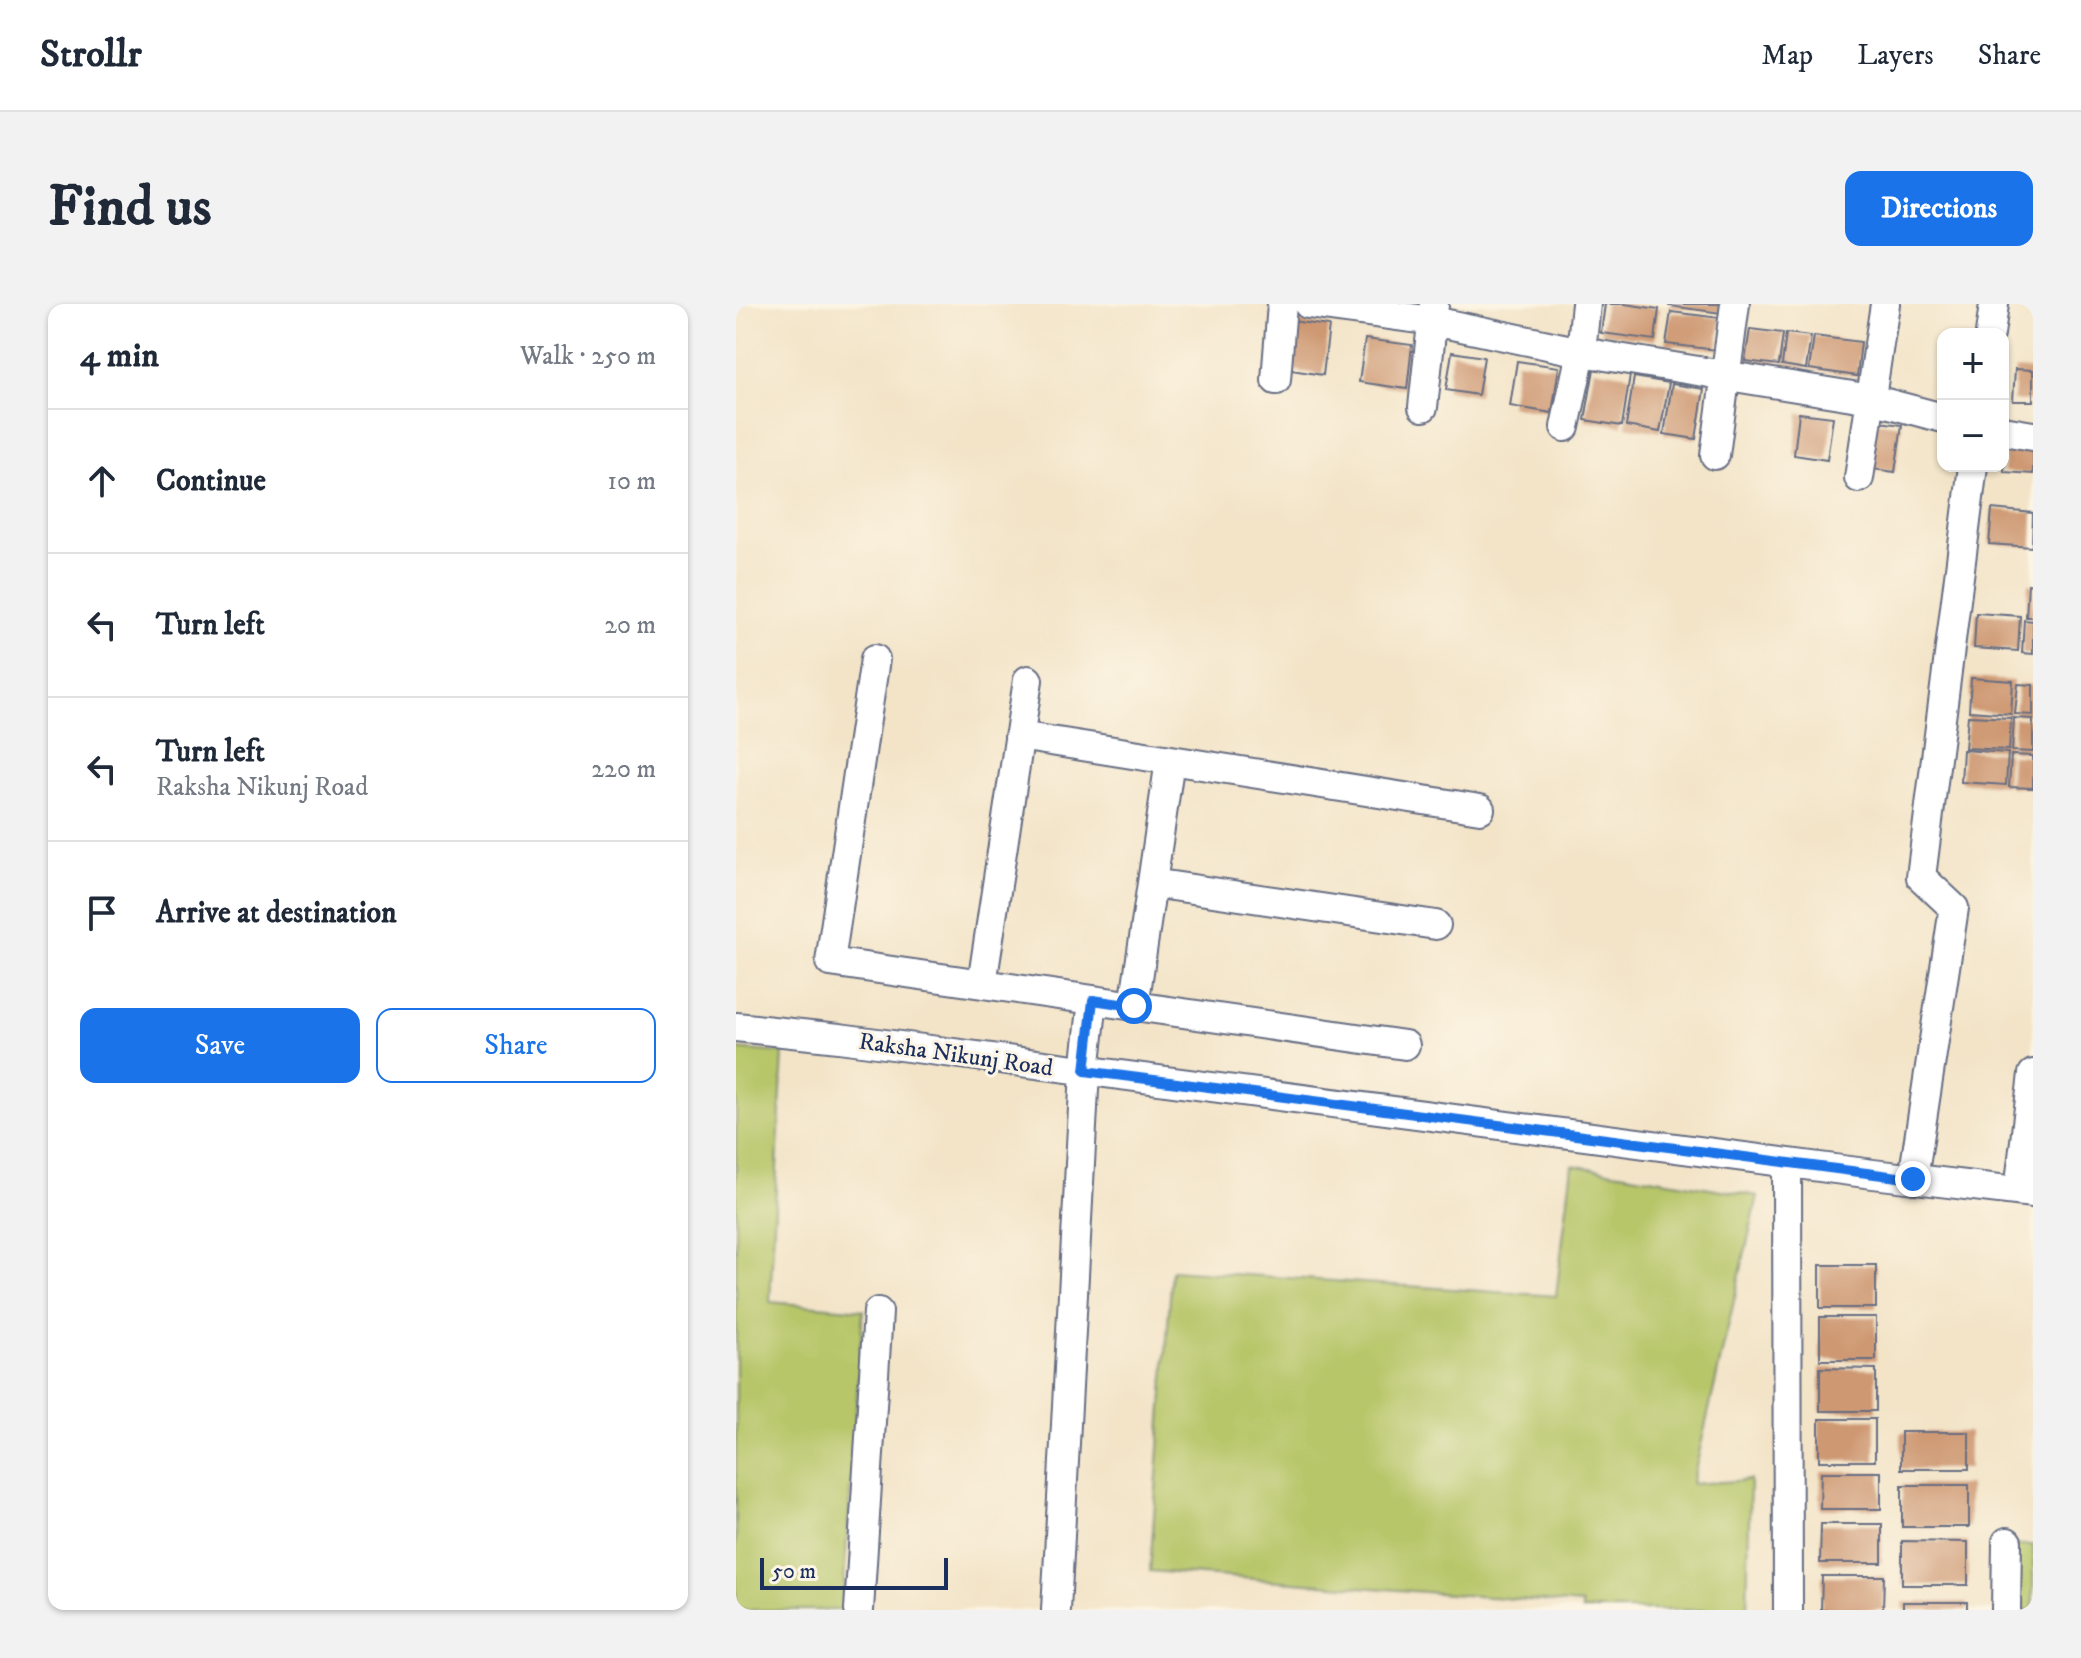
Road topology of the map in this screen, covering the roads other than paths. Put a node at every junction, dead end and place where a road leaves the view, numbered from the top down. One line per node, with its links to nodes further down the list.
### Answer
1 (1282, 304): 11 (street)
2 (1308, 304): 7 (street)
3 (1586, 304): 9 (street)
4 (1735, 304): 10 (street)
5 (1885, 304): 12 (street)
6 (1994, 304): 8 (street)
7 (1434, 313): 9 (street); 13 (street)
8 (1991, 328)
9 (1581, 352): 10 (street); 15 (street)
10 (1724, 374): 12 (street); 18 (street)
11 (1276, 380)
12 (1871, 399): 14 (street); 20 (street)
13 (1423, 407)
14 (1937, 416)
15 (1565, 427)
16 (2009, 432): 17 (street)
17 (2033, 436)
18 (1715, 455)
19 (1972, 472): 36 (street)
20 (1859, 478)
21 (875, 659): 28 (street)
22 (1028, 680): 23 (street)
23 (1019, 736): 24 (street); 28 (street)
24 (1170, 760): 25 (street); 26 (street)
25 (1480, 809)
26 (1152, 883): 27 (street); 30 (street)
27 (1436, 925)
28 (982, 984): 29 (street)
29 (1093, 1000): 30 (street); 33 (street)
30 (1134, 1006): 32 (street)
31 (736, 1027): 33 (street, Raksha Nikunj Road)
32 (1405, 1045)
33 (1085, 1071): 35 (street, Raksha Nikunj Road); 41 (street)
34 (2033, 1074): 37 (street)
35 (1787, 1163): 36 (street, Raksha Nikunj Road); 42 (street)
36 (1913, 1179): 37 (street, Raksha Nikunj Road)
37 (2026, 1192)
38 (878, 1312): 40 (street)
39 (2007, 1542): 43 (street)
40 (859, 1610)
41 (1056, 1610)
42 (1788, 1610)
43 (2006, 1610)

